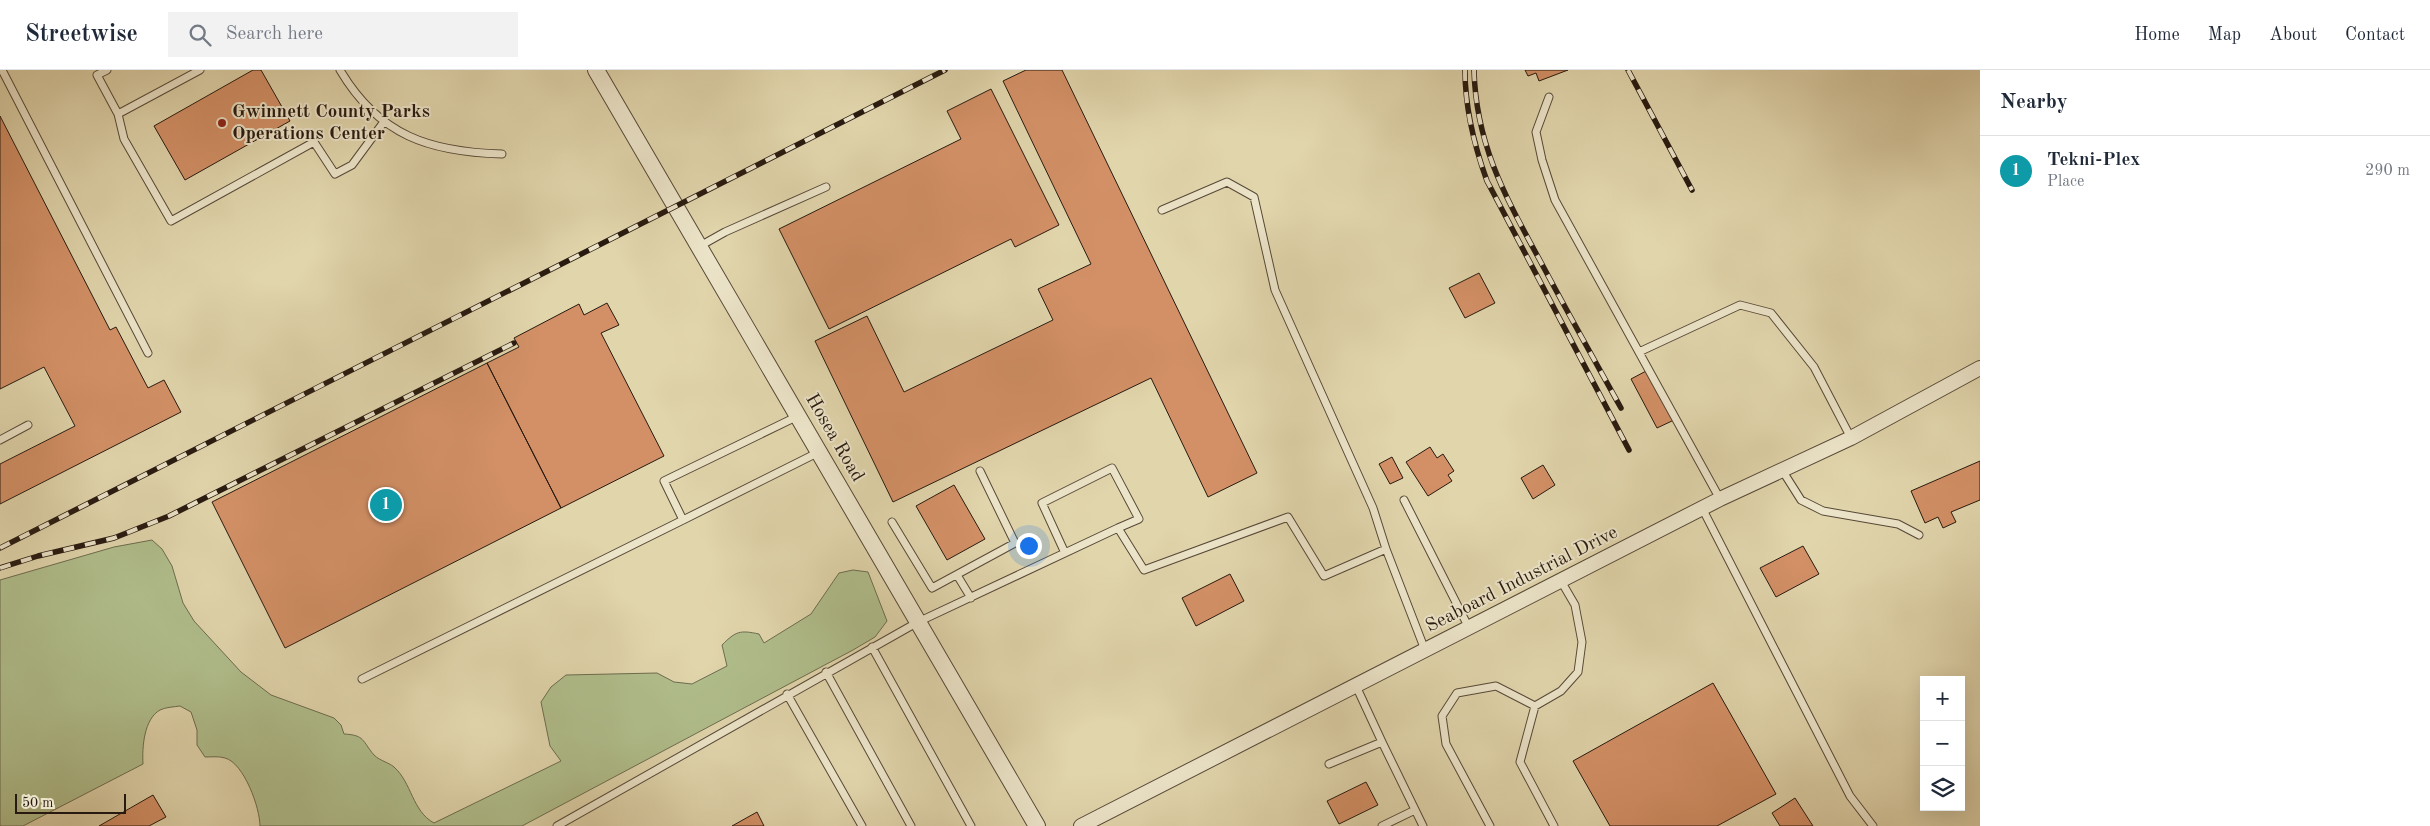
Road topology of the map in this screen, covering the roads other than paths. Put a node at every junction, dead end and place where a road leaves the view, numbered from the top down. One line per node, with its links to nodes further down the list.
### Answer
1 (2, 70): 14 (lane)
2 (107, 70): 7 (lane)
3 (200, 70): 7 (lane)
4 (340, 70): 8 (lane)
5 (596, 70): 12 (street, Hosea Road)
6 (1549, 97): 13 (lane)
7 (118, 114): 8 (lane)
8 (383, 122): 9 (lane)
9 (502, 154)
10 (826, 187): 12 (lane)
11 (1162, 210): 30 (lane)
12 (700, 246): 16 (street, Hosea Road)
13 (1639, 352): 18 (lane); 23 (lane)
14 (148, 353)
15 (1980, 368): 18 (street, Seaboard Industrial Drive)
16 (798, 415): 20 (street, Hosea Road); 26 (lane)
17 (28, 425): 19 (lane)
18 (1851, 438): 21 (street, Seaboard Industrial Drive)
19 (0, 440)
20 (819, 452): 26 (lane); 35 (street, Hosea Road)
21 (1782, 470): 23 (street, Seaboard Industrial Drive); 29 (lane)
22 (980, 471): 32 (lane)
23 (1720, 499): 25 (street, Seaboard Industrial Drive)
24 (1404, 500): 36 (lane)
25 (1702, 508): 33 (street, Seaboard Industrial Drive); 57 (lane)
26 (683, 520): 40 (lane)
27 (892, 522): 32 (lane)
28 (1118, 528): 30 (lane); 31 (lane); 31 (lane)
29 (1920, 535)
30 (1386, 549): 38 (lane)
31 (1065, 553): 34 (lane)
32 (957, 575): 34 (lane)
33 (1561, 581): 36 (street, Seaboard Industrial Drive); 43 (lane)
34 (971, 598): 35 (lane)
35 (918, 622): 37 (lane); 51 (street, Hosea Road)
36 (1469, 628): 38 (street, Seaboard Industrial Drive)
37 (872, 647): 39 (lane); 50 (lane)
38 (1425, 650): 41 (street, Seaboard Industrial Drive)
39 (826, 672): 42 (lane); 49 (lane)
40 (362, 679)
41 (1356, 686): 44 (lane); 52 (street, Seaboard Industrial Drive)
42 (788, 694): 47 (lane); 48 (lane)
43 (1536, 706): 55 (lane); 56 (lane)
44 (1382, 742): 45 (lane); 46 (lane)
45 (1329, 764)
46 (1416, 810): 53 (lane); 54 (lane)
47 (557, 826)
48 (862, 826)
49 (911, 826)
50 (971, 826)
51 (1037, 826)
52 (1081, 826)
53 (1382, 826)
54 (1423, 826)
55 (1490, 826)
56 (1554, 826)
57 (1873, 826)

